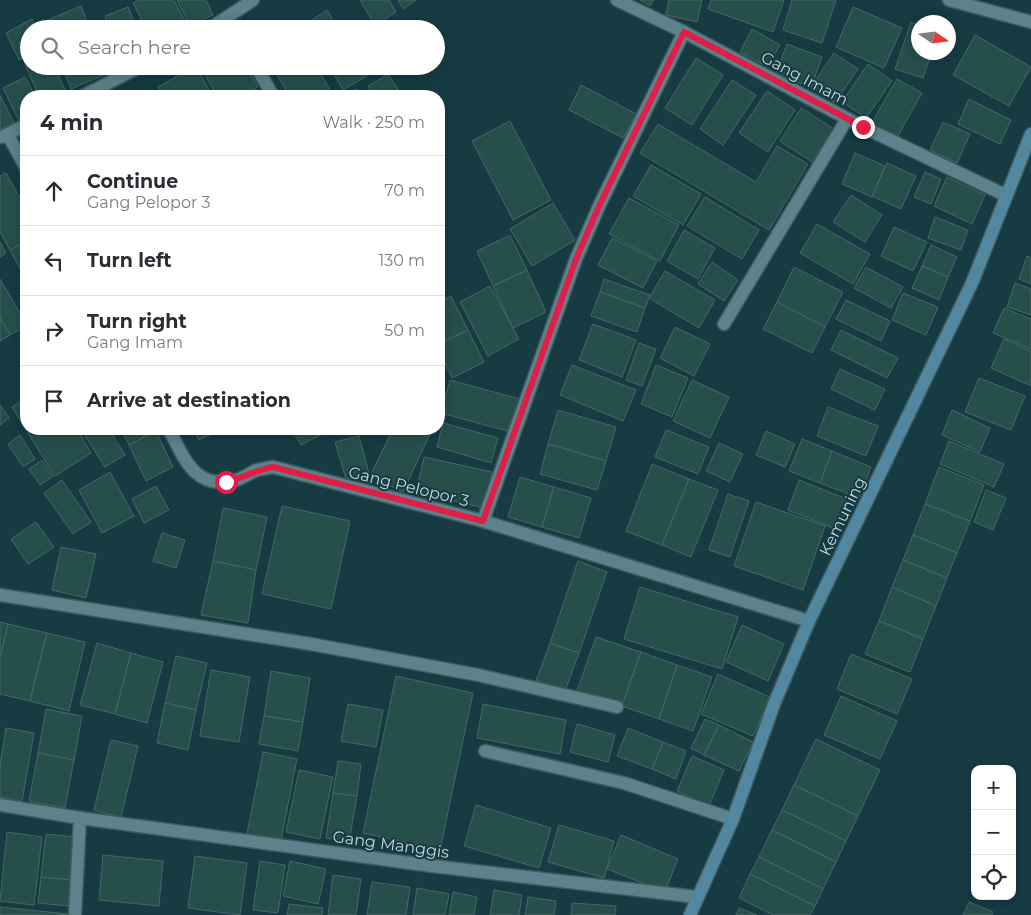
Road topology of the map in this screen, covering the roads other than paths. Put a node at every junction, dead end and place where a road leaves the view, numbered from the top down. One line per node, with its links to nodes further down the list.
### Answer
1 (253, 0): 4 (street)
2 (617, 0): 8 (street, Gang Imam)
3 (949, 0): 7 (street)
4 (229, 17): 5 (street); 6 (street)
5 (224, 20)
6 (230, 20)
7 (1031, 22)
8 (684, 32): 13 (street, Gang Imam); 21 (street)
9 (124, 75): 11 (street)
10 (261, 75): 12 (street)
11 (95, 90)
12 (270, 90)
13 (847, 119): 18 (street, Gang Imam); 19 (street)
14 (20, 128): 16 (street)
15 (1031, 134): 18 (street, Kemuning)
16 (4, 136): 17 (street)
17 (20, 159)
18 (1005, 195): 23 (street, Kemuning)
19 (724, 324)
20 (171, 435): 21 (street, Gang Pelopor 3)
21 (483, 521): 23 (street, Gang Pelopor 3)
22 (0, 595): 24 (street)
23 (809, 622): 28 (street, Kemuning)
24 (617, 707)
25 (485, 751): 28 (street)
26 (0, 804): 27 (street, Gang Manggis)
27 (80, 818): 29 (street, Gang Manggis); 30 (street)
28 (733, 819): 29 (street, Kemuning)
29 (697, 897): 31 (street, Kemuning)
30 (75, 915)
31 (690, 915)

